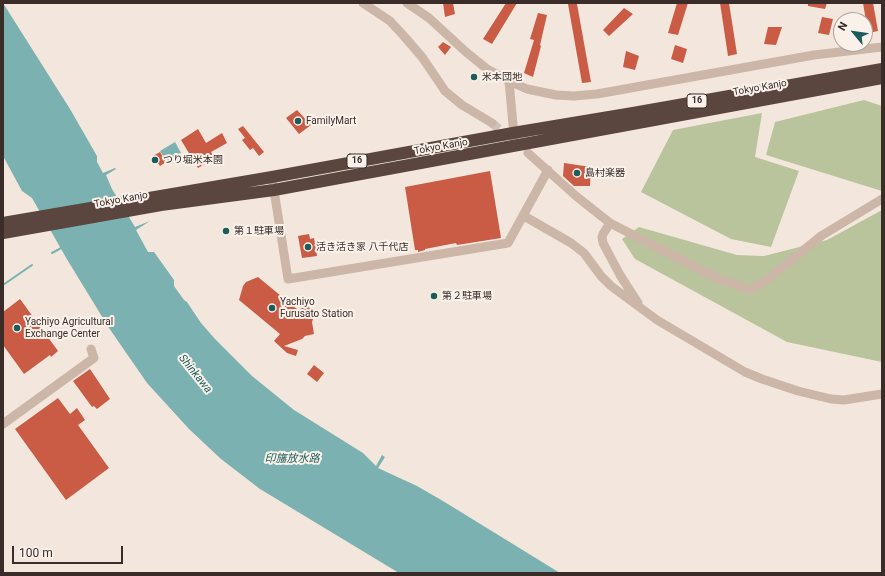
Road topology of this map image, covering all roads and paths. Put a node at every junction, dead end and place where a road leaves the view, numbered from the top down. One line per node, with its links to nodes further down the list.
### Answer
1 (364, 3): 7 (street)
2 (407, 3): 6 (street)
3 (882, 46): 6 (street)
4 (882, 69): 8 (highway, Tokyo Kanjo / 16)
5 (882, 78): 9 (highway, Tokyo Kanjo / 16)
6 (509, 81): 8 (street)
7 (492, 123)
8 (513, 133): 9 (street); 12 (highway, Tokyo Kanjo / 16)
9 (515, 146): 13 (highway, Tokyo Kanjo / 16)
10 (528, 153): 11 (street)
11 (548, 170): 16 (street); 18 (street)
12 (272, 177): 13 (street); 15 (highway, Tokyo Kanjo / 16)
13 (274, 190): 15 (highway, Tokyo Kanjo / 16); 16 (street)
14 (882, 199): 18 (street)
15 (159, 201): 19 (highway, Tokyo Kanjo / 16)
16 (524, 216): 21 (street)
17 (3, 223): 19 (highway, Tokyo Kanjo / 16)
18 (610, 223): 21 (street)
19 (20, 225): 20 (highway, Tokyo Kanjo / 16)
20 (3, 233)
21 (644, 310): 23 (street)
22 (91, 349): 24 (street)
23 (882, 394)
24 (3, 424)

